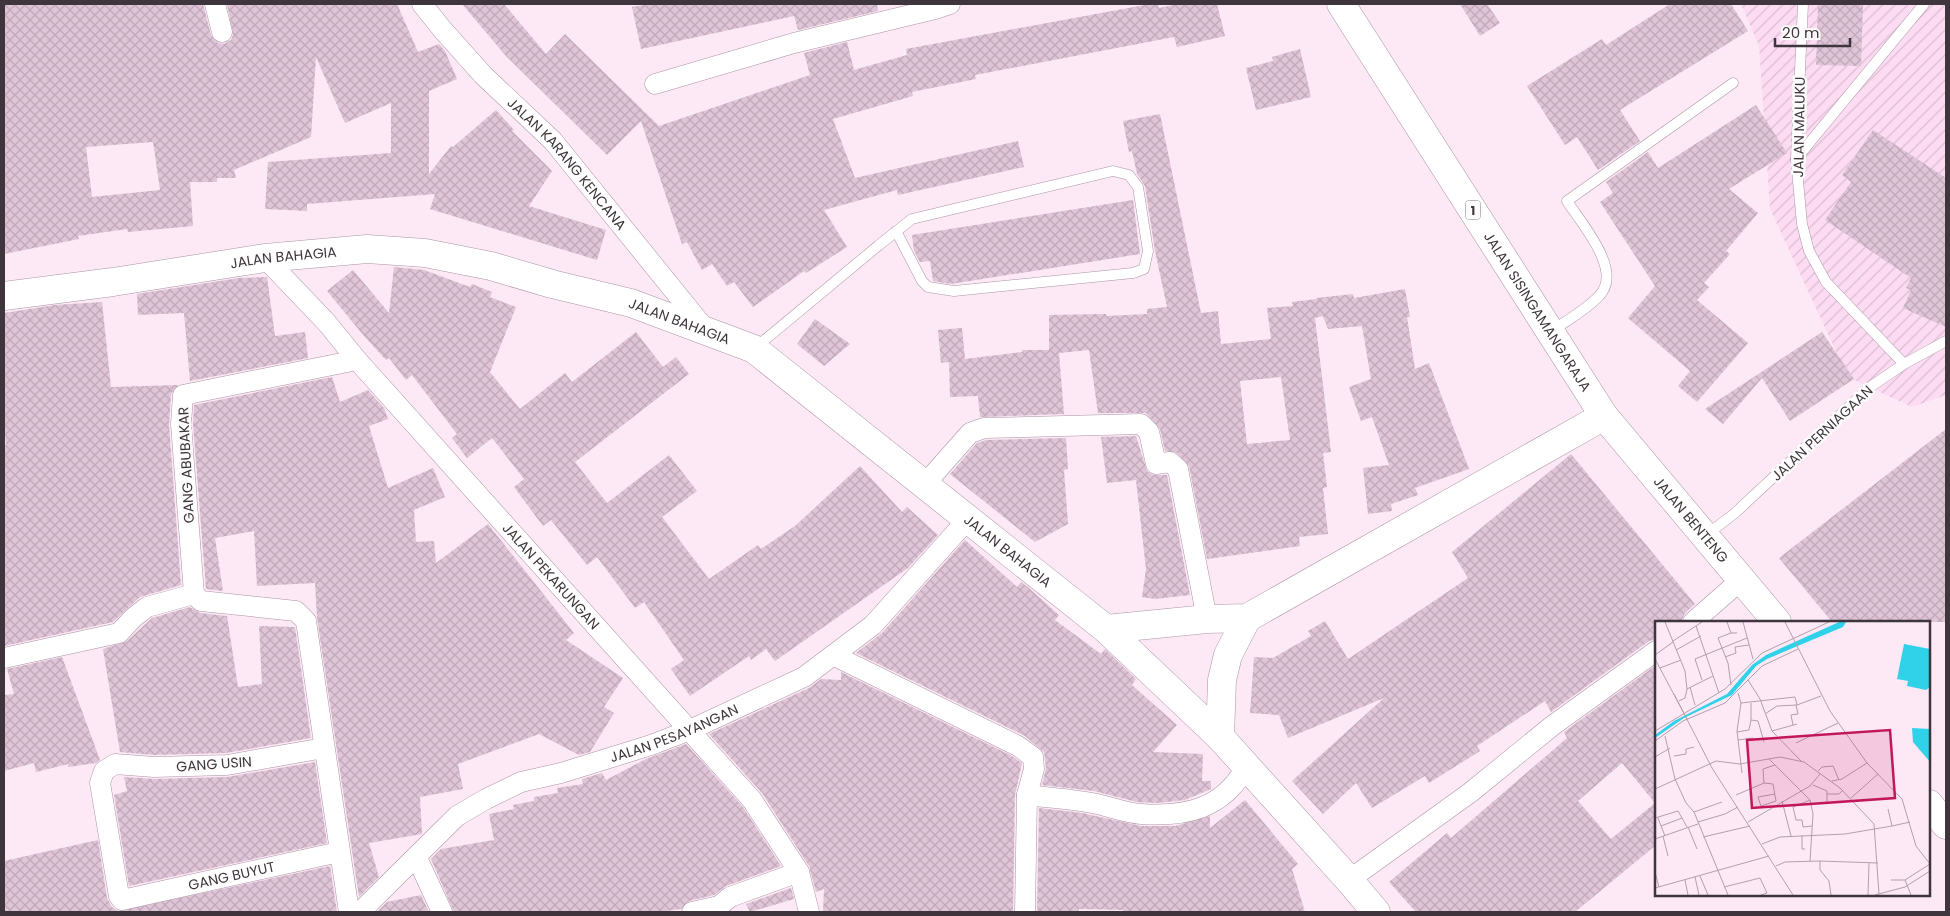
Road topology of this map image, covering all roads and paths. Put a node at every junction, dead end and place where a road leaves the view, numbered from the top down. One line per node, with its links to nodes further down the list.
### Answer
1 (215, 4): 7 (street)
2 (422, 4): 14 (street, JALAN KARANG KENCANA)
3 (950, 4): 9 (street)
4 (1341, 4): 15 (main road, JALAN SISINGAMANGARAJA / 1)
5 (1803, 4): 10 (lane, JALAN MALUKU)
6 (1924, 4): 10 (lane)
7 (222, 32)
8 (1733, 83): 15 (lane)
9 (656, 84)
10 (1796, 159): 19 (lane, JALAN MALUKU)
11 (896, 231): 11 (lane); 17 (lane)
12 (265, 258): 13 (main road, JALAN BAHAGIA); 14 (main road, JALAN BAHAGIA); 18 (street, JALAN PEKARUNGAN)
13 (4, 296)
14 (704, 329): 17 (main road, JALAN BAHAGIA)
15 (1552, 332): 20 (main road, JALAN SISINGAMANGARAJA / 1)
16 (1946, 341): 19 (lane, JALAN PERNIAGAAN)
17 (754, 348): 21 (main road, JALAN BAHAGIA)
18 (357, 360): 25 (street, GANG ABUBAKAR); 34 (street, JALAN PEKARUNGAN)
19 (1904, 364): 23 (lane, JALAN PERNIAGAAN)
20 (1604, 416): 23 (main road, JALAN BENTENG / 1); 27 (main road)
21 (925, 484): 22 (main road, JALAN BAHAGIA); 26 (street)
22 (968, 519): 30 (main road, JALAN BAHAGIA); 32 (street, JALAN PESAYANGAN)
23 (1705, 537): 24 (main road, JALAN BENTENG / 1)
24 (1742, 580): 28 (street); 29 (main road, JALAN BENTENG / 1)
25 (194, 594): 33 (street); 36 (street)
26 (1207, 618): 27 (main road); 30 (main road)
27 (1247, 618): 35 (main road)
28 (1694, 621)
29 (1776, 621)
30 (1106, 629): 35 (main road, JALAN BAHAGIA)
31 (1655, 652): 44 (street)
32 (835, 656): 34 (street, JALAN PESAYANGAN); 38 (street)
33 (4, 658)
34 (690, 730): 42 (street, JALAN PESAYANGAN); 43 (street, JALAN PEKARUNGAN)
35 (1220, 737): 37 (main road, JALAN BAHAGIA)
36 (324, 748): 41 (street); 45 (street, GANG USIN)
37 (1246, 767): 38 (street); 44 (main road, JALAN BAHAGIA)
38 (1027, 795): 51 (street)
39 (1930, 805): 40 (main road)
40 (1946, 825)
41 (340, 852): 45 (street, GANG BUYUT); 46 (street)
42 (417, 858): 47 (street, JALAN PESAYANGAN); 48 (street)
43 (799, 872): 49 (street); 50 (street, JALAN PEKARUNGAN)
44 (1349, 880): 52 (main road, JALAN BAHAGIA)
45 (122, 900)
46 (349, 912)
47 (360, 912)
48 (442, 912)
49 (692, 912)
50 (809, 912)
51 (1025, 912)
52 (1376, 912)

